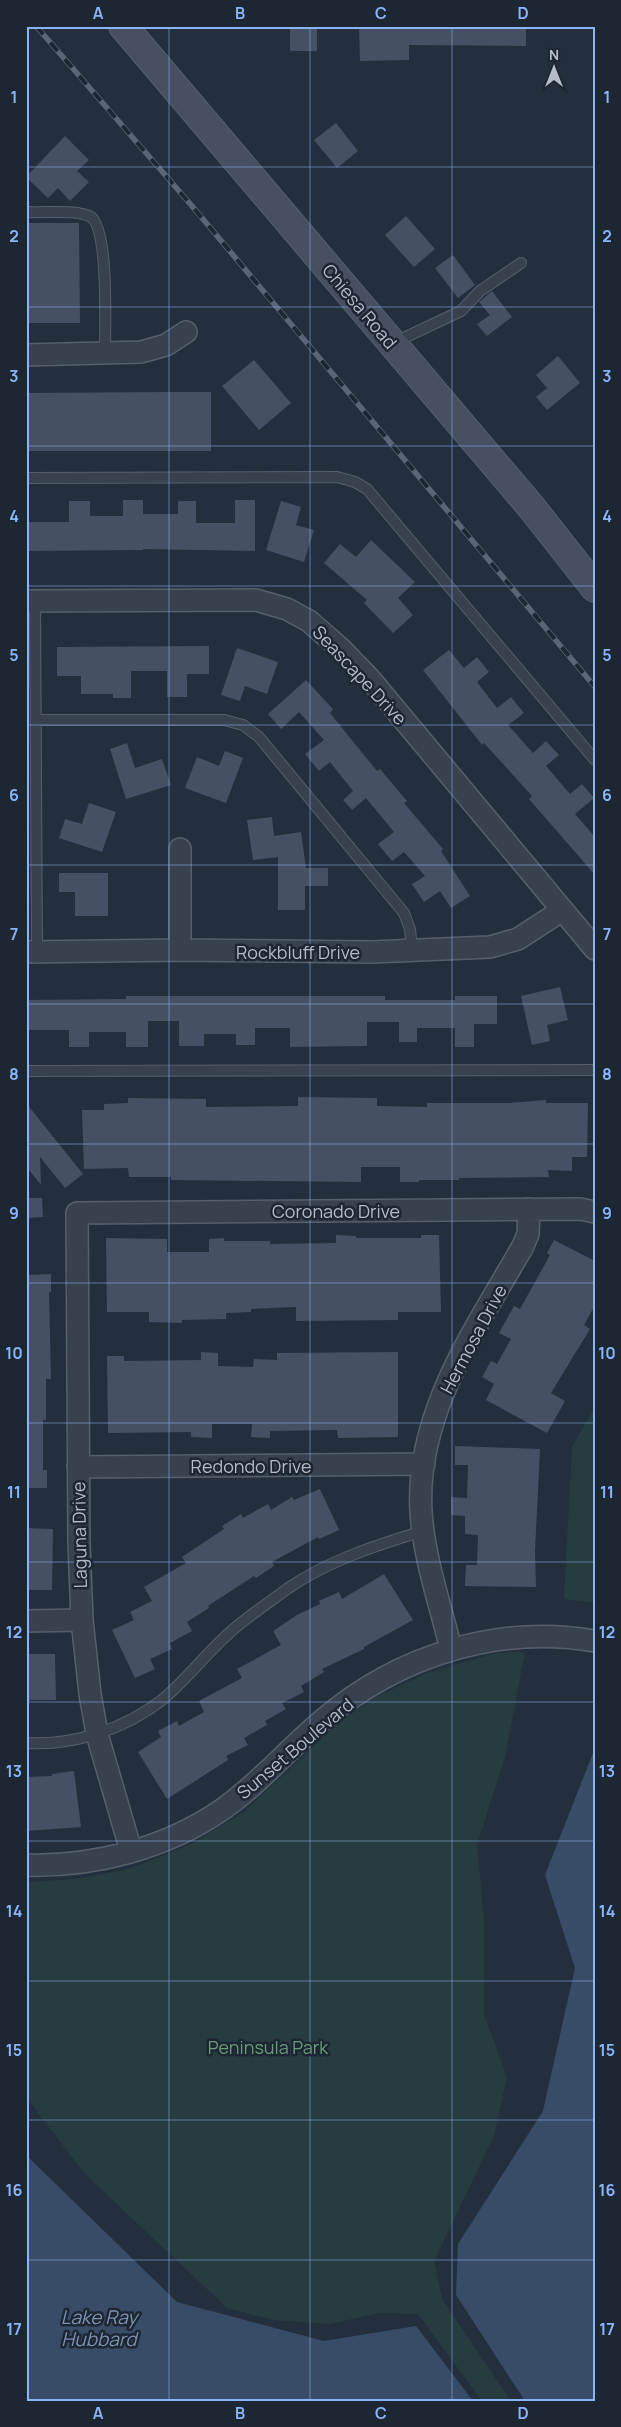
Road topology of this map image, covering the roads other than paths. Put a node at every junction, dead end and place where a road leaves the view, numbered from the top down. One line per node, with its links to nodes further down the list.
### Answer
1 (123, 26): 5 (main road, Chiesa Road)
2 (26, 212): 6 (lane)
3 (521, 263): 5 (lane)
4 (186, 332): 6 (street)
5 (392, 343): 9 (main road, Chiesa Road)
6 (105, 353): 7 (street)
7 (26, 355)
8 (26, 478): 12 (lane)
9 (595, 588)
10 (31, 601): 11 (lane); 14 (street, Seascape Drive)
11 (36, 720): 17 (lane); 18 (lane)
12 (595, 760)
13 (180, 850): 16 (street)
14 (561, 911): 15 (street, Seascape Drive); 17 (street, Rockbluff Drive)
15 (595, 949)
16 (180, 950): 17 (street, Rockbluff Drive); 18 (street, Rockbluff Drive)
17 (412, 950)
18 (32, 952)
19 (595, 1070): 20 (lane)
20 (26, 1071)
21 (529, 1210): 22 (street, Coronado Drive); 23 (street, Coronado Drive); 24 (street, Hermosa Drive)
22 (595, 1212)
23 (77, 1213): 25 (street, Laguna Drive)
24 (424, 1464): 25 (street, Redondo Drive); 26 (street, Hermosa Drive)
25 (78, 1467): 27 (street, Laguna Drive)
26 (423, 1531): 30 (street, Hermosa Drive); 31 (lane)
27 (82, 1620): 28 (street); 31 (street, Laguna Drive)
28 (26, 1622)
29 (595, 1641): 30 (street, Sunset Boulevard)
30 (451, 1649): 33 (street, Sunset Boulevard)
31 (97, 1734): 32 (lane); 33 (street, Laguna Drive)
32 (26, 1743)
33 (131, 1851): 34 (street, Sunset Boulevard)
34 (26, 1866)

